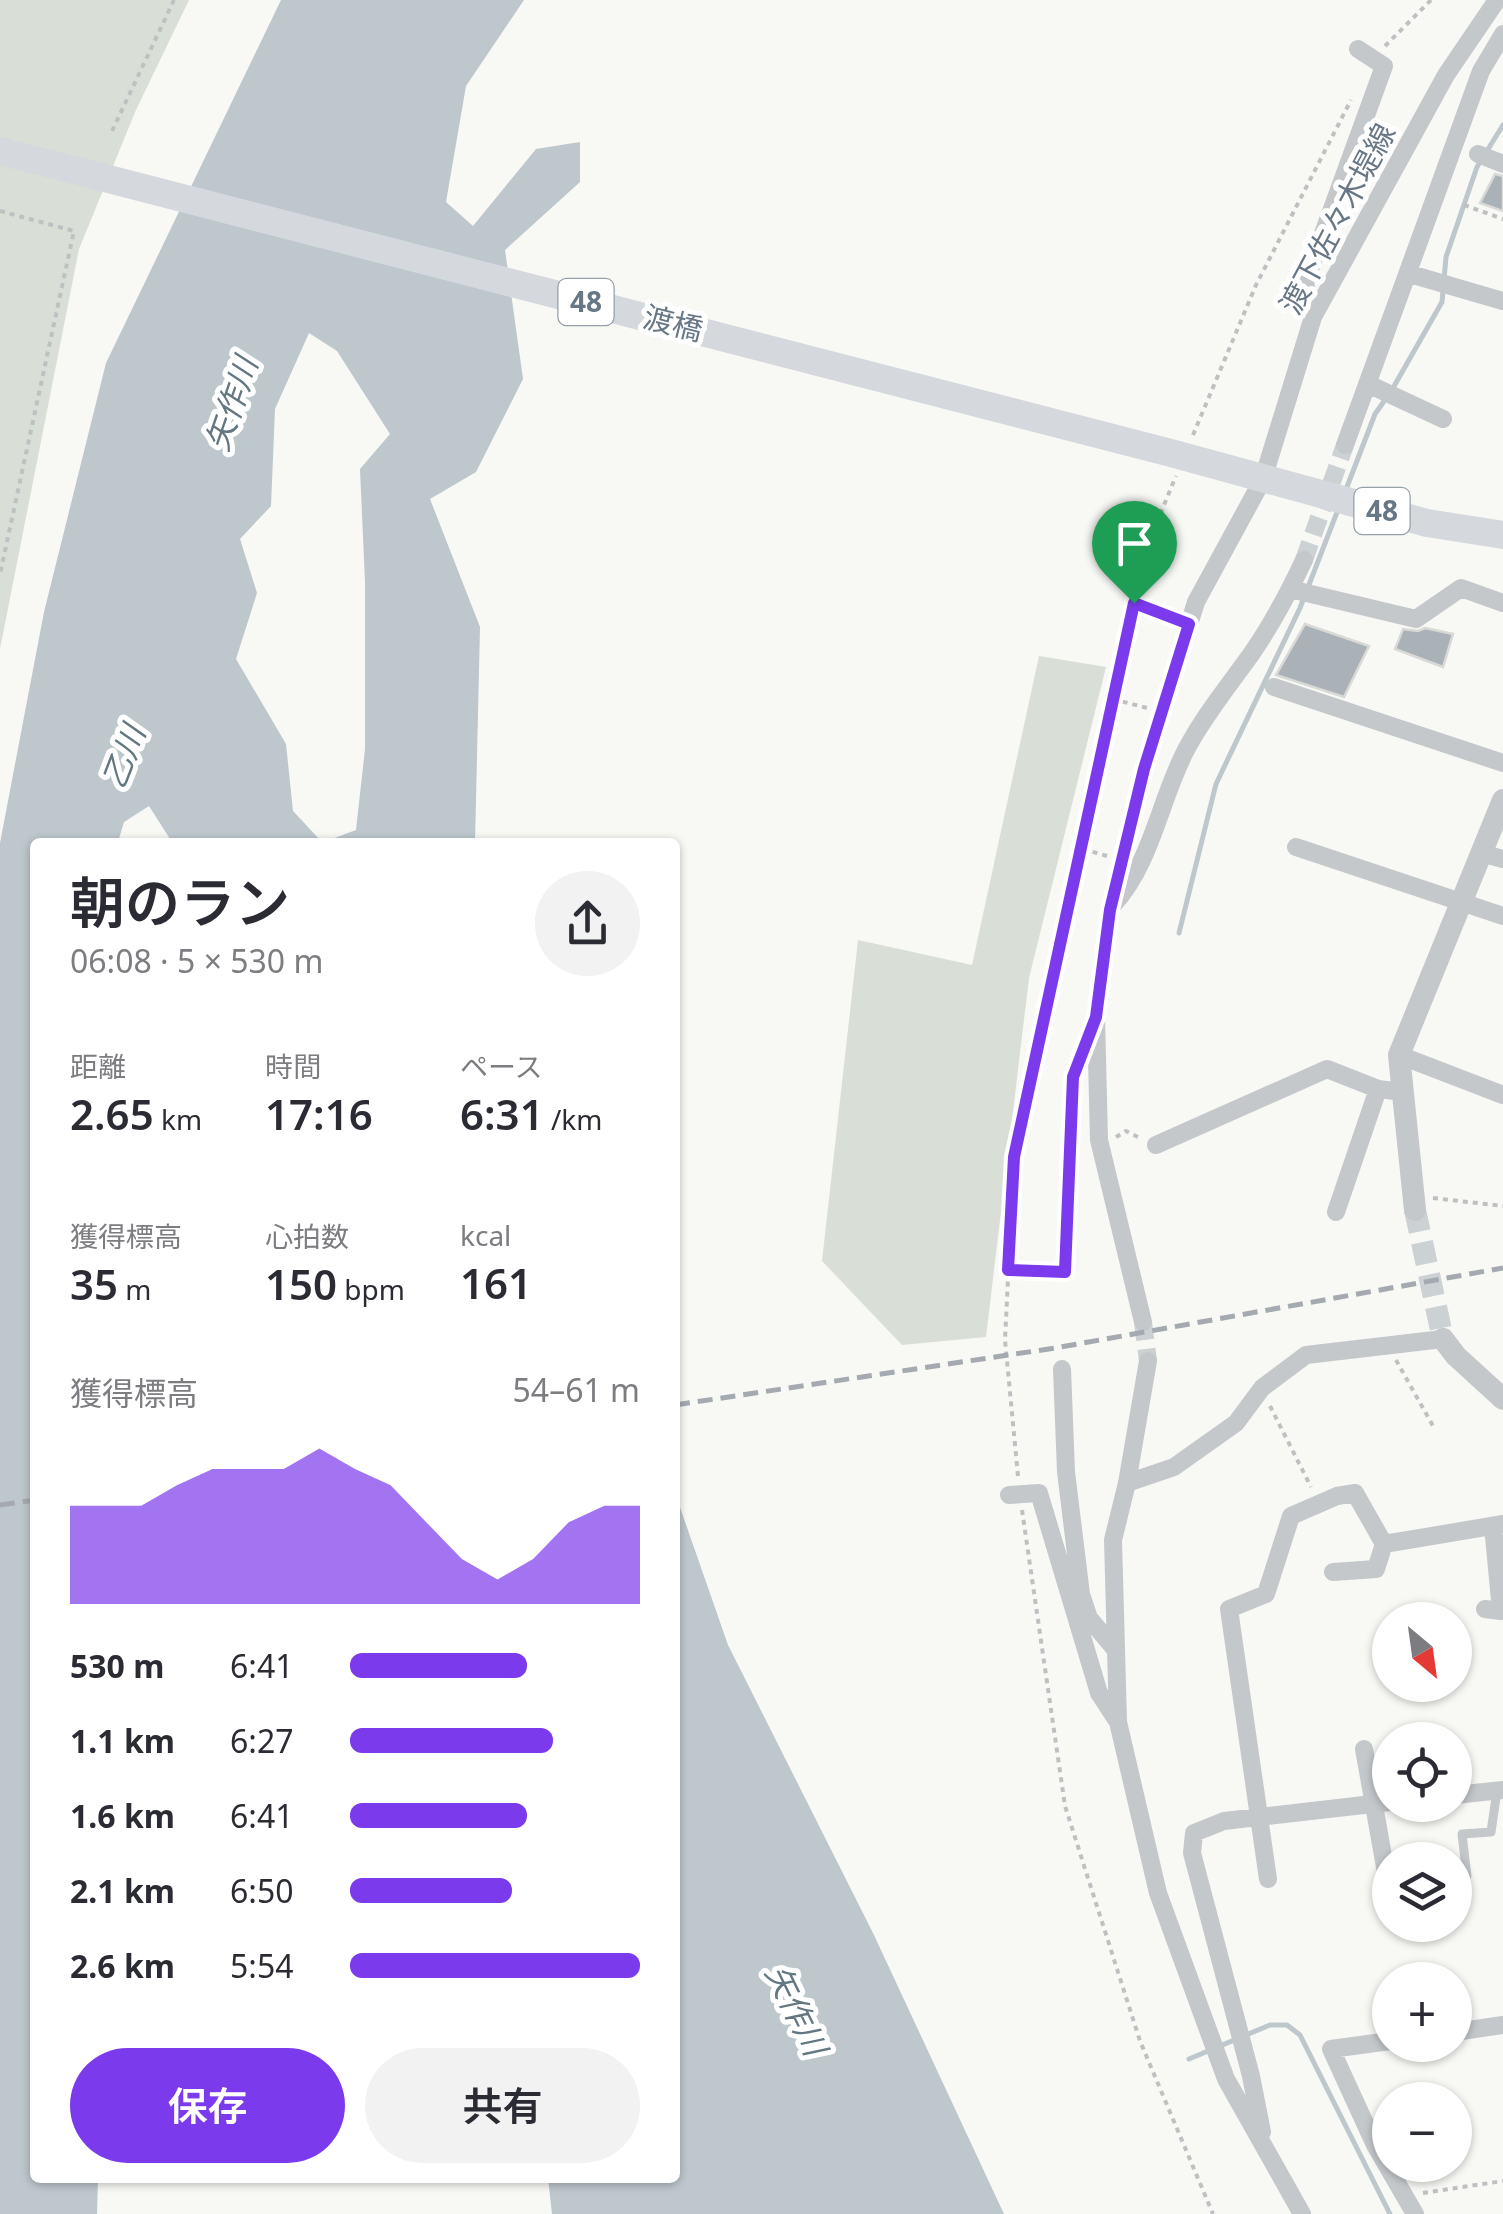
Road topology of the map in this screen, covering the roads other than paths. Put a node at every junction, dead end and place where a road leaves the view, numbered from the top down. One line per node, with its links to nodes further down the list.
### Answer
1 (1497, 0): 9 (street, 渡下佐々木堤線)
2 (1503, 34): 7 (street)
3 (1365, 55): 9 (street)
4 (0, 150): 13 (main road, 渡橋 / 48)
5 (1478, 154): 6 (street)
6 (1503, 164)
7 (1410, 274): 8 (street); 10 (street)
8 (1503, 300)
9 (1313, 317): 13 (street, 渡下佐々木堤線)
10 (1368, 384): 11 (street); 12 (street)
11 (1443, 419)
12 (1346, 445)
13 (1263, 479): 14 (main road, 48); 24 (street, 渡下佐々木堤線)
14 (1503, 534)
15 (1304, 560): 16 (street)
16 (1290, 589): 17 (street); 24 (street)
17 (1503, 603)
18 (1274, 688): 19 (street)
19 (1503, 764)
20 (1503, 800): 22 (street)
21 (1296, 847): 23 (street)
22 (1492, 856): 23 (street)
23 (1461, 903): 25 (street); 26 (street)
24 (1110, 910): 33 (street, 渡下佐々木堤線)
25 (1503, 916)
26 (1399, 1055): 28 (street); 29 (street)
27 (1378, 1089): 28 (street); 30 (street); 32 (street)
28 (1403, 1092): 31 (street)
29 (1503, 1095)
30 (1156, 1146)
31 (1414, 1203)
32 (1336, 1212)
33 (1143, 1322)
34 (1443, 1339): 37 (street); 38 (street)
35 (1148, 1361): 38 (street)
36 (1062, 1368): 44 (street)
37 (1503, 1399)
38 (1127, 1482): 44 (street)
39 (1014, 1495): 45 (street)
40 (1498, 1525): 41 (street); 43 (street)
41 (1384, 1544): 42 (street); 51 (street)
42 (1333, 1572)
43 (1485, 1609)
44 (1114, 1648): 45 (street)
45 (1118, 1722): 57 (street)
46 (1364, 1749): 47 (street)
47 (1372, 1775)
48 (1500, 1790): 49 (street); 52 (lane)
49 (1472, 1793)
50 (1372, 1805): 51 (street)
51 (1261, 1817): 53 (street); 57 (street)
52 (1463, 1842)
53 (1268, 1879)
54 (1503, 2025): 55 (street)
55 (1472, 2030)
56 (1372, 2043): 59 (street)
57 (1265, 2147): 58 (street)
58 (1302, 2214)
59 (1414, 2214)

